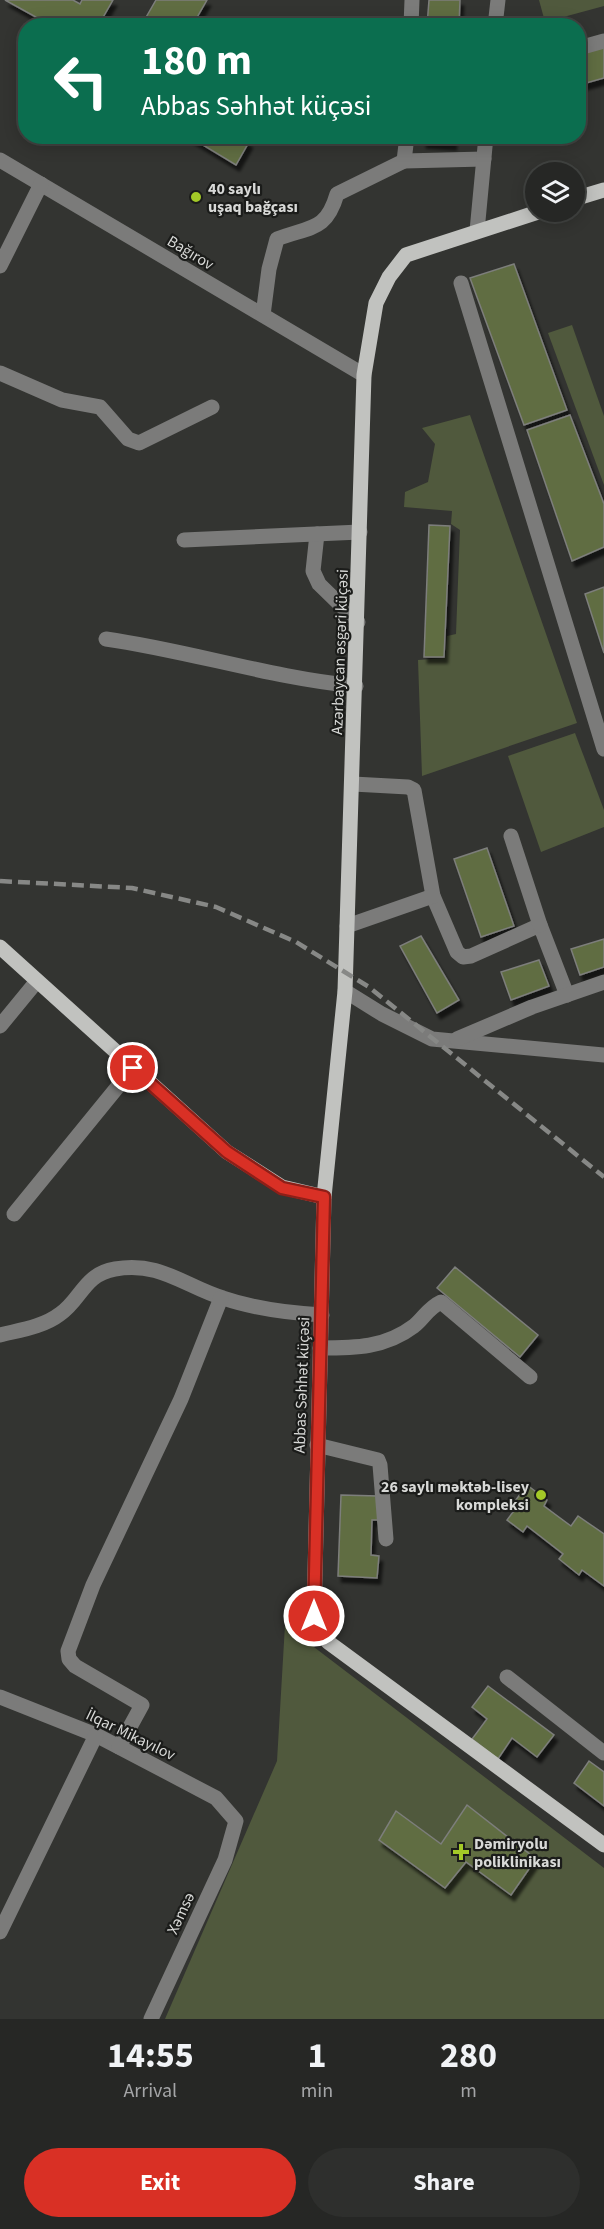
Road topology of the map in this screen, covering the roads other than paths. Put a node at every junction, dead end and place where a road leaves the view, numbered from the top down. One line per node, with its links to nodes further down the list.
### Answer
1 (412, 0): 3 (street)
2 (498, 0): 4 (street)
3 (411, 18)
4 (496, 18)
5 (604, 41): 6 (street)
6 (586, 46)
7 (406, 144): 11 (street)
8 (485, 144): 9 (street)
9 (484, 159): 11 (street); 16 (street)
10 (0, 160): 12 (street, Bağırov)
11 (404, 161): 19 (street)
12 (42, 184): 17 (street); 19 (street, Bağırov)
13 (604, 190): 14 (main road)
14 (585, 196)
15 (525, 216): 16 (main road, Azərbaycan əsgəri küçəsi)
16 (477, 231): 21 (main road, Azərbaycan əsgəri küçəsi)
17 (0, 266)
18 (461, 283): 29 (street)
19 (263, 315): 21 (street, Bağırov)
20 (0, 373): 22 (street)
21 (364, 375): 23 (main road, Azərbaycan əsgəri küçəsi)
22 (212, 407)
23 (360, 532): 24 (street); 26 (main road, Azərbaycan əsgəri küçəsi)
24 (317, 534): 25 (street); 26 (street)
25 (184, 540)
26 (358, 622): 28 (main road, Azərbaycan əsgəri küçəsi)
27 (106, 639): 28 (street)
28 (356, 686): 30 (main road, Azərbaycan əsgəri küçəsi)
29 (604, 749)
30 (353, 784): 32 (street); 34 (main road, Azərbaycan əsgəri küçəsi)
31 (511, 836): 33 (street)
32 (434, 896): 33 (street); 34 (street)
33 (540, 925): 39 (street)
34 (347, 926): 38 (main road, Azərbaycan əsgəri küçəsi)
35 (0, 947): 36 (main road)
36 (37, 981): 40 (street); 43 (main road)
37 (604, 982): 39 (street)
38 (345, 991): 41 (street); 44 (main road, Azərbaycan əsgəri küçəsi)
39 (567, 995): 41 (street)
40 (0, 1026)
41 (454, 1040): 42 (street)
42 (604, 1055)
43 (133, 1068): 44 (main road); 45 (street)
44 (324, 1197): 47 (main road, Abbas Səhhət küçəsi)
45 (14, 1214)
46 (221, 1298): 47 (street); 48 (street); 56 (street)
47 (322, 1315): 49 (main road, Abbas Səhhət küçəsi)
48 (0, 1335)
49 (321, 1348): 50 (street); 51 (main road, Abbas Səhhət küçəsi)
50 (530, 1377)
51 (317, 1445): 52 (street); 59 (main road, Abbas Səhhət küçəsi)
52 (386, 1539)
53 (507, 1677): 57 (street)
54 (0, 1697): 55 (street, İlqar Mikayılov)
55 (96, 1735): 56 (street, İlqar Mikayılov); 60 (street)
56 (119, 1747): 58 (street, İlqar Mikayılov)
57 (604, 1753)
58 (236, 1821): 61 (street, Xəmsə)
59 (604, 1845)
60 (0, 1932)
61 (151, 2019)

